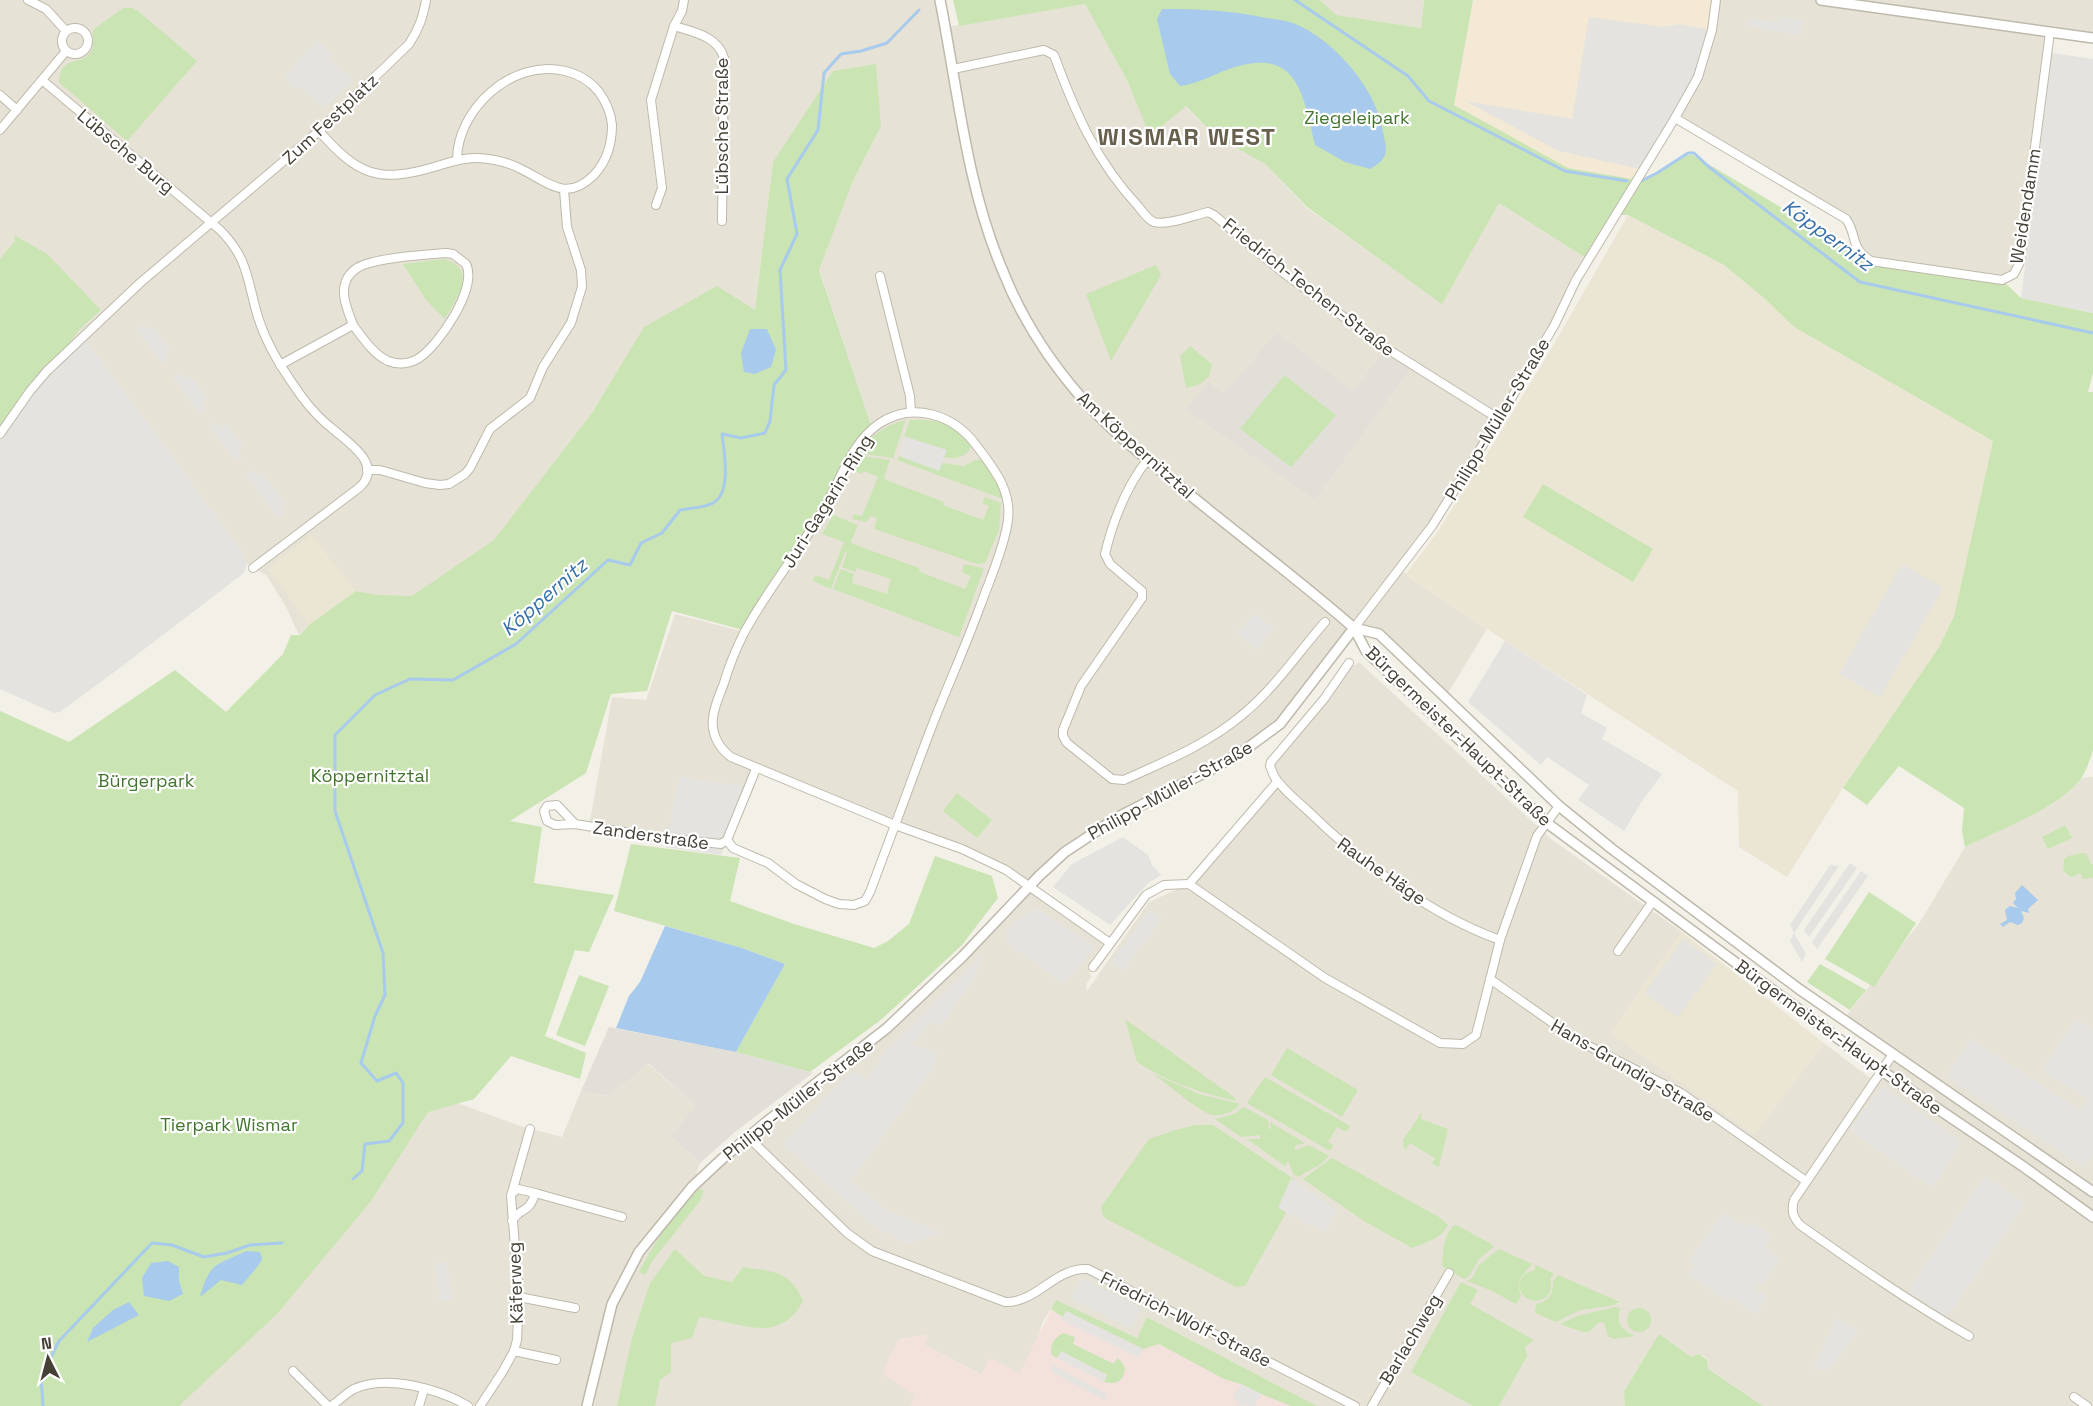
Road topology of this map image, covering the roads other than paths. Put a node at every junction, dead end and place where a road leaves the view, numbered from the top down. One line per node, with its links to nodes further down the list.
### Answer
1 (28, 0): 8 (street)
2 (426, 0): 18 (street, Zum Festplatz)
3 (684, 0): 7 (street)
4 (940, 0): 12 (street, Am Köppernitztal)
5 (1716, 0): 16 (street, Philipp-Müller-Straße)
6 (1821, 0): 9 (street)
7 (674, 26): 21 (street); 22 (street, Lübsche Straße)
8 (66, 31): 11 (street); 11 (street)
9 (2050, 32): 10 (street); 16 (street, Weidendamm)
10 (2093, 38)
11 (66, 51): 13 (street)
12 (953, 69): 28 (street, Friedrich-Techen-Straße); 30 (street, Am Köppernitztal)
13 (42, 80): 15 (street); 23 (street, Lübsche Burg)
14 (0, 95): 15 (street)
15 (17, 110): 17 (street)
16 (1675, 118): 28 (street, Philipp-Müller-Straße)
17 (0, 130)
18 (319, 131): 19 (street); 23 (street, Zum Festplatz)
19 (457, 160): 20 (street); 20 (street)
20 (564, 190): 31 (street)
21 (656, 205)
22 (722, 221)
23 (211, 222): 26 (street); 29 (street, Zum Festplatz)
24 (880, 276): 27 (street)
25 (353, 325): 25 (street); 26 (street)
26 (280, 365): 31 (street)
27 (911, 412): 36 (street, Juri-Gagarin-Ring); 41 (street, Juri-Gagarin-Ring)
28 (1499, 419): 34 (street, Philipp-Müller-Straße)
29 (0, 434)
30 (1148, 460): 33 (street); 34 (street, Am Köppernitztal)
31 (367, 470): 32 (street)
32 (254, 568)
33 (1323, 624)
34 (1354, 628): 38 (street, Bürgermeister-Haupt-Straße); 39 (street, Bürgermeister-Haupt-Straße); 44 (street, Philipp-Müller-Straße)
35 (1349, 663): 37 (street, Philipp-Müller-Straße)
36 (756, 769): 41 (street, Juri-Gagarin-Ring); 42 (street, Zanderstraße)
37 (1277, 782): 43 (street); 46 (street, Rauhe Häge)
38 (1559, 806): 39 (street); 51 (street, Bürgermeister-Haupt-Straße)
39 (1547, 822): 45 (street, Bürgermeister-Haupt-Straße); 46 (street)
40 (575, 824): 42 (street, Zanderstraße)
41 (895, 825): 42 (street, Zanderstraße); 44 (street, Juri-Gagarin-Ring)
42 (727, 840)
43 (1189, 884): 47 (street); 50 (street)
44 (1029, 887): 47 (street, Juri-Gagarin-Ring); 54 (street, Philipp-Müller-Straße)
45 (1653, 901): 48 (street); 52 (street, Bürgermeister-Haupt-Straße)
46 (1500, 940): 50 (street)
47 (1110, 943): 49 (street)
48 (1618, 951)
49 (1094, 968)
50 (1490, 979): 55 (street, Hans-Grundig-Straße)
51 (1893, 1054): 52 (street); 57 (street, Bürgermeister-Haupt-Straße)
52 (1882, 1071): 55 (street); 60 (street, Bürgermeister-Haupt-Straße)
53 (530, 1129): 56 (street, Käferweg)
54 (748, 1137): 75 (street, Philipp-Müller-Straße); 76 (street, Friedrich-Wolf-Straße)
55 (1806, 1181): 65 (street)
56 (512, 1192): 58 (street); 61 (street, Käferweg)
57 (2093, 1192)
58 (535, 1193): 59 (street); 61 (street, Käferweg)
59 (622, 1217)
60 (2093, 1217)
61 (512, 1221): 63 (street, Käferweg)
62 (1449, 1274): 77 (street, Barlachweg)
63 (519, 1297): 64 (street); 66 (street, Käferweg)
64 (575, 1308)
65 (1969, 1336)
66 (514, 1351): 67 (street); 74 (street, Käferweg)
67 (556, 1360)
68 (293, 1371): 71 (street)
69 (424, 1389): 71 (street); 72 (street); 73 (street)
70 (2074, 1397): 78 (street)
71 (329, 1406)
72 (419, 1406)
73 (468, 1406)
74 (480, 1406)
75 (586, 1406)
76 (1355, 1406)
77 (1372, 1406)
78 (2087, 1406)

